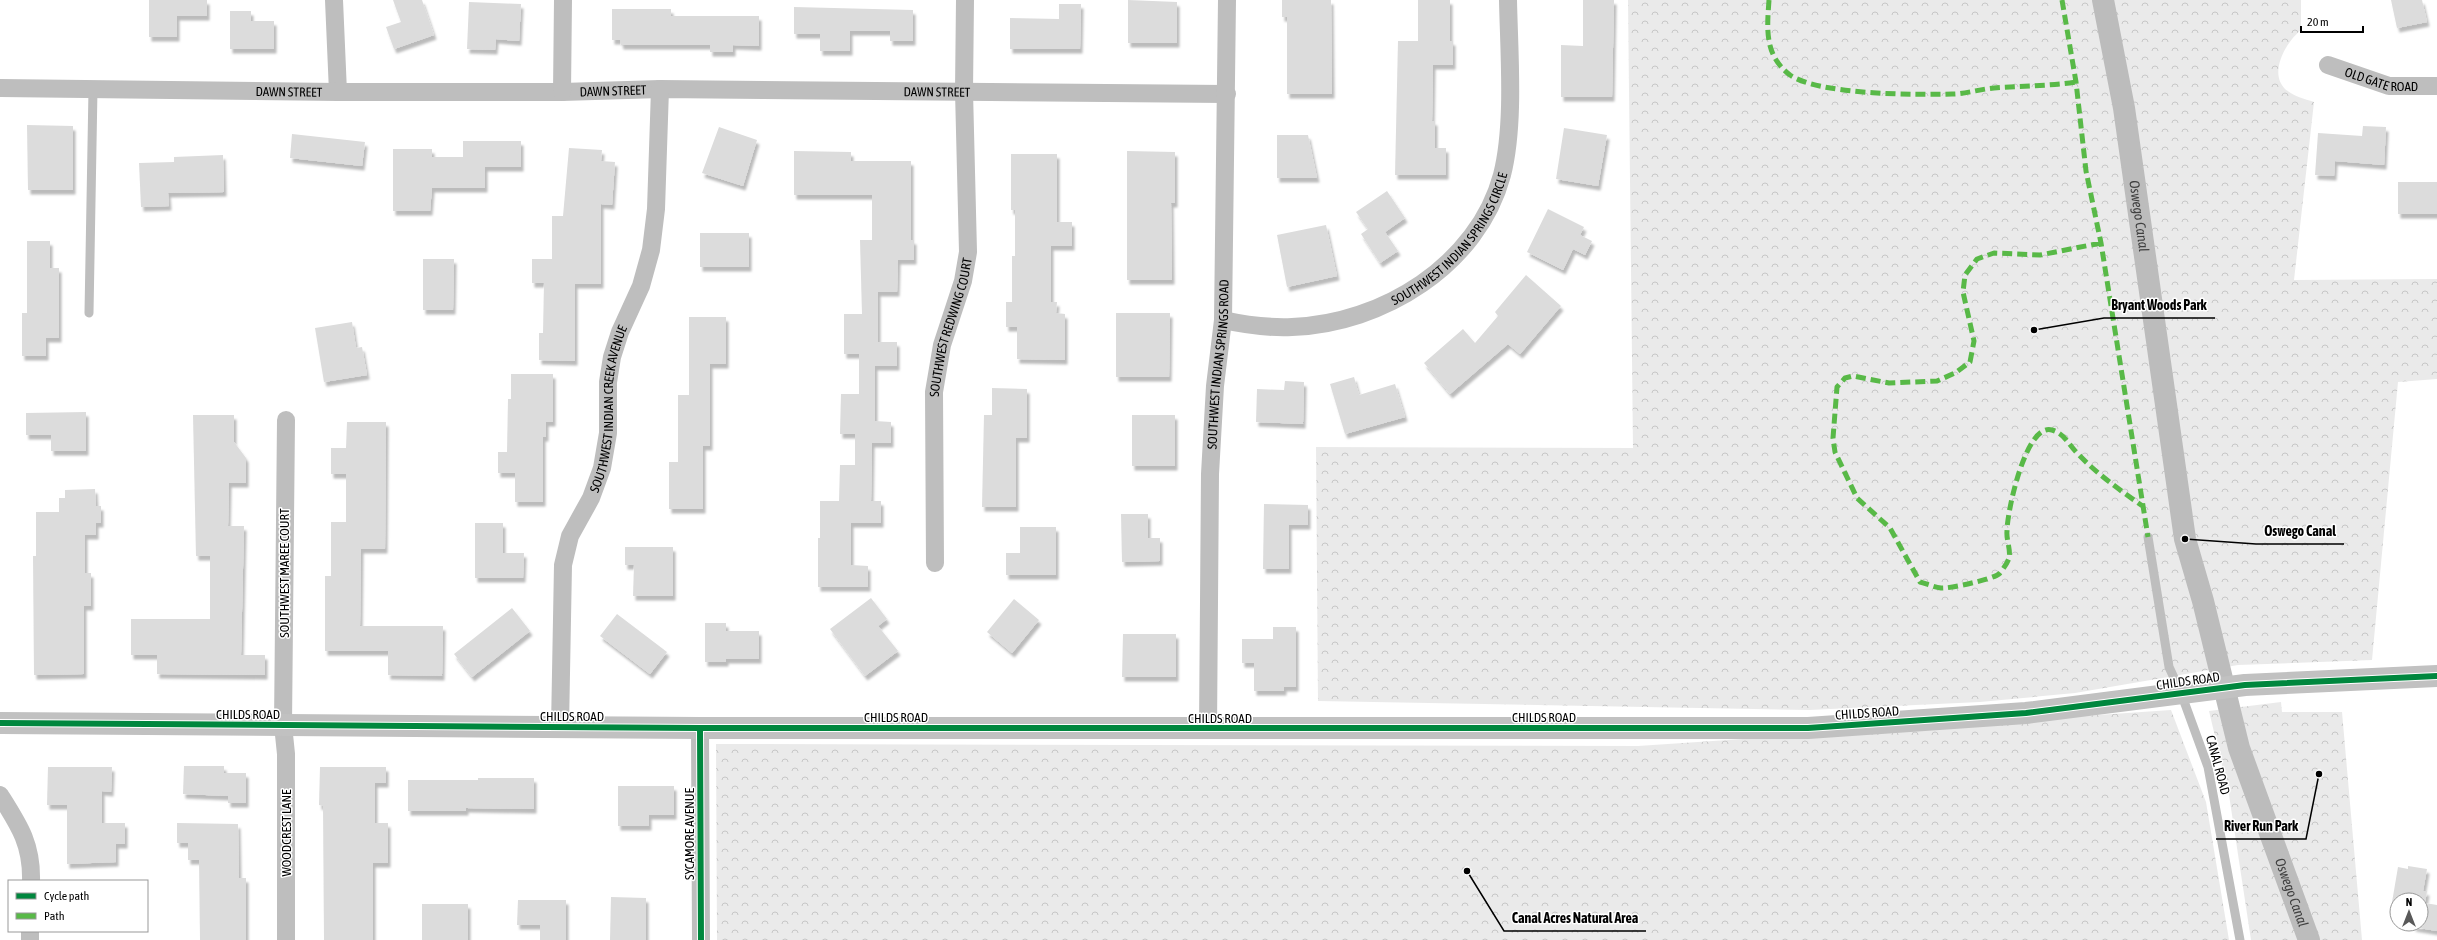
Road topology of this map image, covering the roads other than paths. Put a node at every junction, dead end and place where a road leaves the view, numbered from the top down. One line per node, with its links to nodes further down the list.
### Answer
1 (334, 0): 12 (street)
2 (563, 0): 13 (street)
3 (964, 0): 11 (street, SOUTHWEST REDWING COURT)
4 (1227, 0): 14 (street, SOUTHWEST INDIAN SPRINGS ROAD)
5 (1508, 0): 16 (street, SOUTHWEST INDIAN SPRINGS CIRCLE)
6 (2328, 65): 7 (street, OLD GATE ROAD)
7 (2437, 86)
8 (0, 88): 9 (street, DAWN STREET)
9 (93, 89): 12 (street, DAWN STREET); 15 (lane)
10 (660, 89): 11 (street, DAWN STREET); 13 (street, DAWN STREET); 24 (street, SOUTHWEST INDIAN CREEK AVENUE)
11 (964, 91): 14 (street, DAWN STREET); 19 (street, SOUTHWEST REDWING COURT)
12 (338, 92): 13 (street, DAWN STREET)
13 (562, 92)
14 (1227, 94): 16 (street, SOUTHWEST INDIAN SPRINGS ROAD)
15 (89, 313)
16 (1223, 320): 26 (street, SOUTHWEST INDIAN SPRINGS ROAD)
17 (286, 420): 23 (street, SOUTHWEST MAREE COURT)
18 (2148, 537): 21 (lane, CANAL ROAD)
19 (935, 563)
20 (2437, 676): 21 (street, CHILDS ROAD)
21 (2191, 691): 26 (street, CHILDS ROAD); 31 (lane, CANAL ROAD)
22 (0, 723): 23 (street, CHILDS ROAD)
23 (283, 725): 24 (street, CHILDS ROAD); 29 (street, WOODCREST LANE)
24 (560, 727): 25 (street, CHILDS ROAD)
25 (700, 728): 26 (street, CHILDS ROAD); 30 (street, SYCAMORE AVENUE)
26 (1208, 729)
27 (0, 795): 28 (street)
28 (31, 880)
29 (286, 940)
30 (701, 940)
31 (2240, 940)

